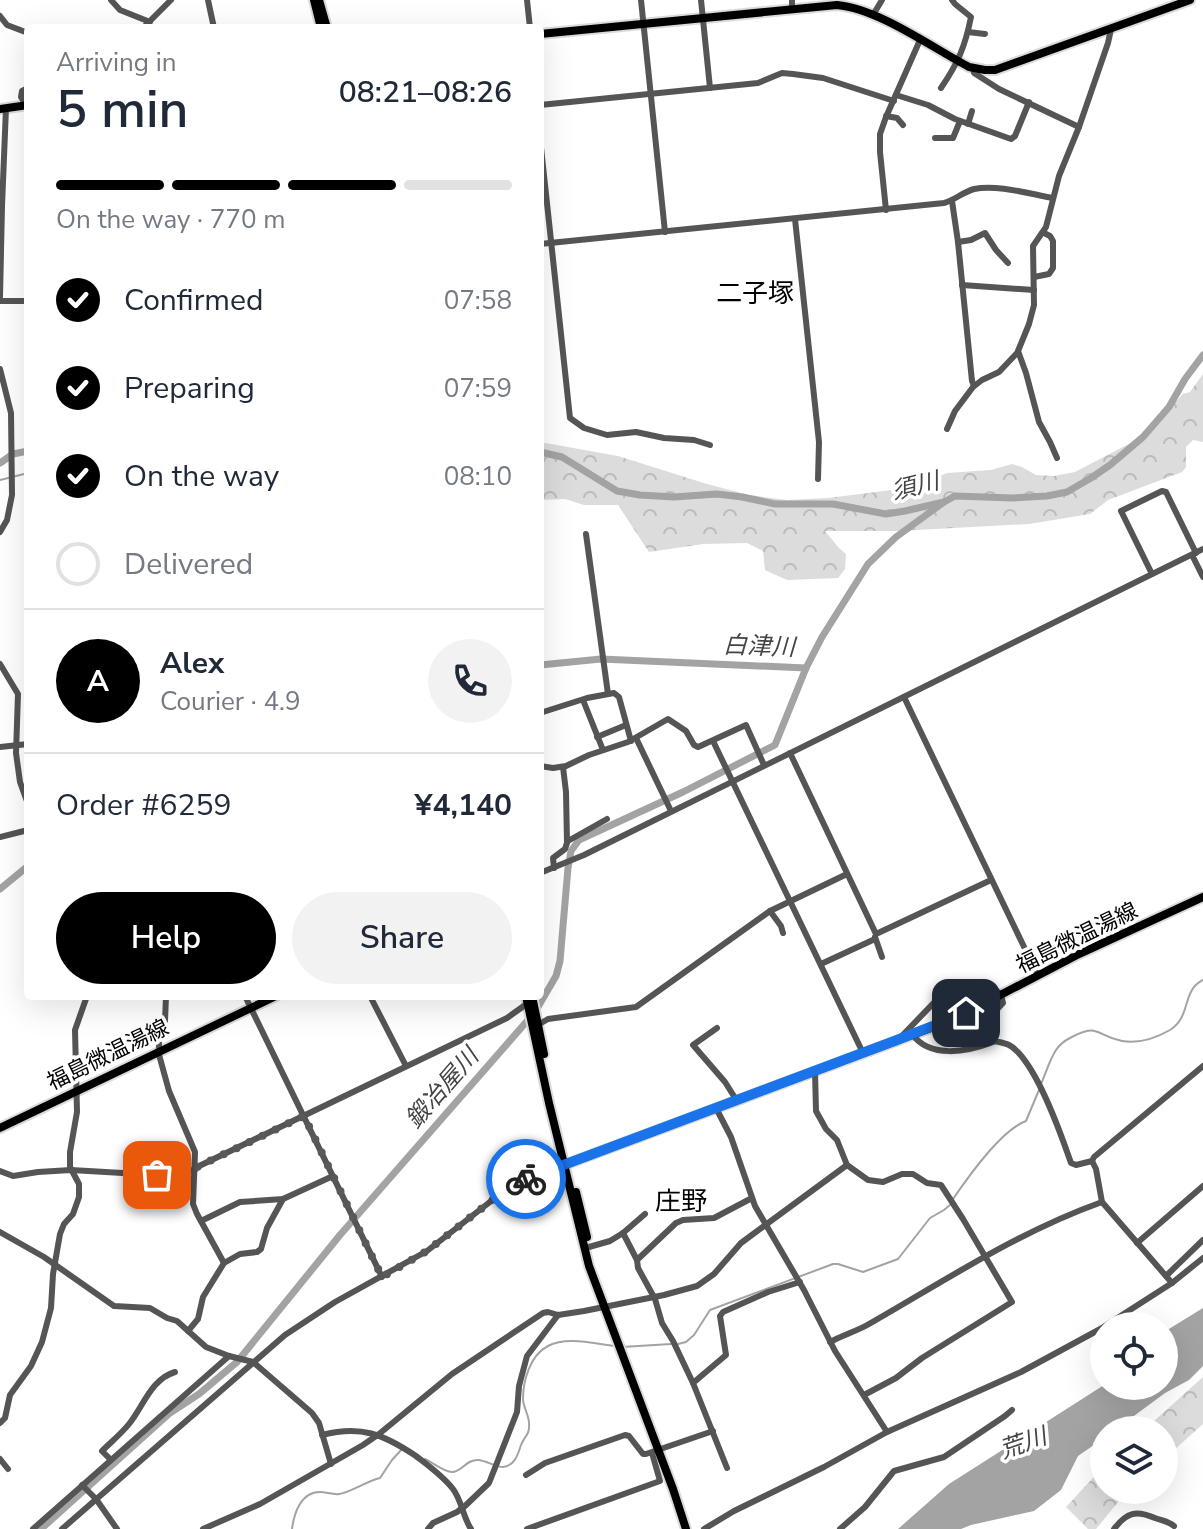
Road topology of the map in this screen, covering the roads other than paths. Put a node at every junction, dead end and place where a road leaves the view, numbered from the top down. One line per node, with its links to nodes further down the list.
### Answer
1 (111, 0): 16 (street)
2 (171, 0): 16 (street)
3 (208, 0): 18 (street)
4 (317, 0): 19 (main road); 20 (main road)
5 (527, 0): 21 (street)
6 (641, 0): 22 (street)
7 (701, 0): 15 (street)
8 (882, 0): 13 (street)
9 (952, 0): 27 (street)
10 (1190, 0): 23 (main road)
11 (847, 3): 12 (main road); 13 (main road)
12 (792, 5): 15 (main road)
13 (873, 15): 29 (main road)
14 (0, 16): 24 (street)
15 (703, 18): 22 (main road); 32 (street)
16 (150, 22): 17 (street)
17 (148, 24)
18 (213, 24)
19 (320, 24)
20 (326, 24)
21 (530, 24)
22 (644, 24): 26 (main road); 34 (street)
23 (1111, 29): 31 (main road); 44 (street)
24 (24, 31)
25 (959, 31): 27 (street)
26 (544, 34)
27 (968, 34): 28 (street); 30 (street)
28 (985, 34)
29 (920, 40): 30 (main road); 35 (street)
30 (958, 61): 31 (main road); 33 (street)
31 (973, 68): 36 (street)
32 (710, 88): 34 (street); 35 (street)
33 (941, 88)
34 (651, 94): 38 (street); 53 (street)
35 (895, 98): 41 (street); 42 (street)
36 (1029, 102): 42 (street); 44 (street)
37 (24, 105): 39 (main road)
38 (544, 105)
39 (3, 108): 47 (street)
40 (972, 111): 42 (street)
41 (886, 116): 43 (street); 50 (street)
42 (964, 122): 45 (street)
43 (903, 125)
44 (1079, 127): 48 (street)
45 (935, 138)
46 (544, 176): 56 (street)
47 (2, 184): 52 (street)
48 (1053, 198): 49 (street); 54 (street)
49 (952, 201): 50 (street); 55 (street)
50 (886, 210): 51 (street)
51 (795, 219): 53 (street); 73 (street)
52 (1, 220): 58 (street)
53 (665, 232): 56 (street)
54 (1044, 233): 60 (street); 60 (street)
55 (958, 242): 59 (street); 61 (street)
56 (551, 243): 57 (street); 71 (street)
57 (544, 244)
58 (0, 251): 63 (street)
59 (1008, 263)
60 (1034, 277): 62 (street)
61 (962, 285): 62 (street); 67 (street)
62 (1034, 290): 65 (street)
63 (0, 299): 64 (street)
64 (24, 301)
65 (1018, 352): 67 (street); 72 (street)
66 (0, 369): 69 (street)
67 (974, 386): 70 (street)
68 (0, 424): 69 (street)
69 (11, 426): 74 (street)
70 (947, 429)
71 (710, 445)
72 (1057, 458)
73 (818, 479)
74 (0, 532)
75 (586, 534): 82 (street)
76 (1197, 552): 77 (street); 77 (street); 78 (street)
77 (1152, 574): 83 (street)
78 (1203, 577)
79 (0, 664): 80 (street)
80 (10, 679): 81 (street); 91 (street)
81 (0, 682)
82 (608, 694): 84 (street); 86 (street)
83 (904, 697): 94 (street); 108 (street)
84 (583, 700): 85 (street); 87 (street)
85 (544, 712)
86 (626, 725): 87 (street); 88 (street)
87 (597, 737): 93 (street)
88 (633, 739): 89 (street); 93 (street); 100 (street)
89 (713, 741): 95 (street); 98 (street)
90 (24, 744): 91 (street)
91 (16, 745): 92 (street); 99 (street)
92 (0, 747)
93 (603, 750): 97 (street)
94 (790, 753): 95 (street); 107 (street)
95 (764, 765): 98 (street)
96 (544, 766): 97 (street)
97 (563, 767): 104 (street)
98 (732, 781): 100 (street); 110 (street)
99 (24, 793)
100 (671, 811): 105 (street)
101 (607, 819): 104 (street)
102 (24, 831): 103 (street)
103 (0, 837)
104 (568, 841): 105 (street)
105 (554, 868): 106 (street)
106 (544, 872)
107 (847, 874): 110 (street); 113 (street)
108 (991, 880): 113 (street); 116 (street)
109 (1203, 897): 116 (main road, 福島微温湯線)
110 (790, 901): 111 (street); 115 (street)
111 (770, 911): 112 (street); 125 (street)
112 (783, 933)
113 (875, 936): 114 (street); 115 (street)
114 (882, 957)
115 (821, 964): 130 (street)
116 (1038, 976): 117 (main road, 福島微温湯線)
117 (1001, 995): 127 (main road, 福島微温湯線); 127 (street); 128 (street)
118 (86, 1000): 134 (street)
119 (166, 1000): 129 (street)
120 (247, 1000): 124 (street)
121 (268, 1000): 124 (main road, 福島微温湯線)
122 (372, 1000): 131 (street)
123 (530, 1001): 125 (main road); 131 (street)
124 (251, 1008): 129 (main road, 福島微温湯線); 137 (street)
125 (535, 1025): 140 (main road)
126 (717, 1028): 135 (street)
127 (912, 1030): 128 (street); 130 (main road, 福島微温湯線)
128 (993, 1042): 139 (street)
129 (159, 1050): 134 (main road, 福島微温湯線); 142 (street)
130 (863, 1053): 133 (main road, 福島微温湯線)
131 (406, 1066): 137 (street)
132 (1203, 1066): 139 (street)
133 (815, 1071): 135 (main road, 福島微温湯線); 141 (street)
134 (78, 1090): 138 (main road, 福島微温湯線); 143 (street)
135 (737, 1101): 136 (main road, 福島微温湯線)
136 (716, 1108): 140 (main road, 福島微温湯線); 147 (street)
137 (304, 1116): 142 (street); 145 (street)
138 (0, 1128)
139 (1092, 1161): 149 (street)
140 (566, 1164): 157 (main road); 164 (street); 168 (main road)
141 (847, 1165): 152 (street); 158 (street)
142 (195, 1169): 143 (street); 151 (street)
143 (71, 1170): 144 (street); 162 (street)
144 (0, 1171)
145 (333, 1176): 148 (street); 164 (street)
146 (1203, 1186): 156 (street)
147 (752, 1198): 152 (street); 160 (street)
148 (283, 1199): 151 (street); 161 (street)
149 (1102, 1202): 156 (street); 158 (street)
150 (645, 1214): 154 (street)
151 (201, 1221): 161 (street)
152 (767, 1225): 165 (street); 167 (street)
153 (0, 1232): 162 (street)
154 (623, 1233): 157 (street); 160 (street)
155 (1203, 1240): 163 (street)
156 (1137, 1243): 163 (street)
157 (589, 1247): 168 (main road)
158 (984, 1256): 173 (street); 178 (street)
159 (1203, 1258): 166 (street)
160 (637, 1260): 167 (street)
161 (224, 1263): 171 (street)
162 (55, 1265): 171 (street); 181 (street)
163 (1166, 1276): 166 (street)
164 (382, 1277): 175 (street)
165 (800, 1282): 173 (street); 177 (street)
166 (1172, 1283): 169 (street)
167 (653, 1297): 168 (street); 177 (street)
168 (606, 1306): 170 (street); 187 (main road)
169 (1126, 1312)
170 (558, 1315): 186 (street); 197 (street)
171 (188, 1331): 174 (street)
172 (1090, 1334): 184 (street)
173 (830, 1342): 178 (street)
174 (231, 1357): 175 (street); 182 (street)
175 (250, 1361): 185 (street); 196 (street)
176 (175, 1372): 180 (street)
177 (693, 1383): 183 (street)
178 (864, 1395): 184 (street)
179 (1012, 1410): 209 (street)
180 (137, 1413): 182 (street); 189 (street)
181 (0, 1423)
182 (146, 1428): 189 (street)
183 (713, 1431): 187 (street); 192 (street)
184 (887, 1432): 208 (street)
185 (322, 1435): 186 (street); 190 (street)
186 (378, 1435): 190 (street); 197 (street)
187 (658, 1451): 191 (main road); 194 (street); 207 (main road)
188 (0, 1459): 193 (street)
189 (111, 1460): 195 (street)
190 (331, 1464): 203 (street)
191 (660, 1465): 206 (street); 207 (main road)
192 (727, 1468)
193 (8, 1469)
194 (526, 1475)
195 (83, 1486): 196 (street); 200 (street)
196 (94, 1498): 201 (street); 202 (street)
197 (461, 1509): 204 (street); 205 (street)
198 (1161, 1520): 199 (street); 210 (street); 211 (street)
199 (1174, 1526)
200 (33, 1529)
201 (62, 1529)
202 (117, 1529)
203 (203, 1529)
204 (428, 1529)
205 (471, 1529)
206 (527, 1529)
207 (689, 1529)
208 (704, 1529)
209 (840, 1529)
210 (1114, 1529)
211 (1164, 1529)

